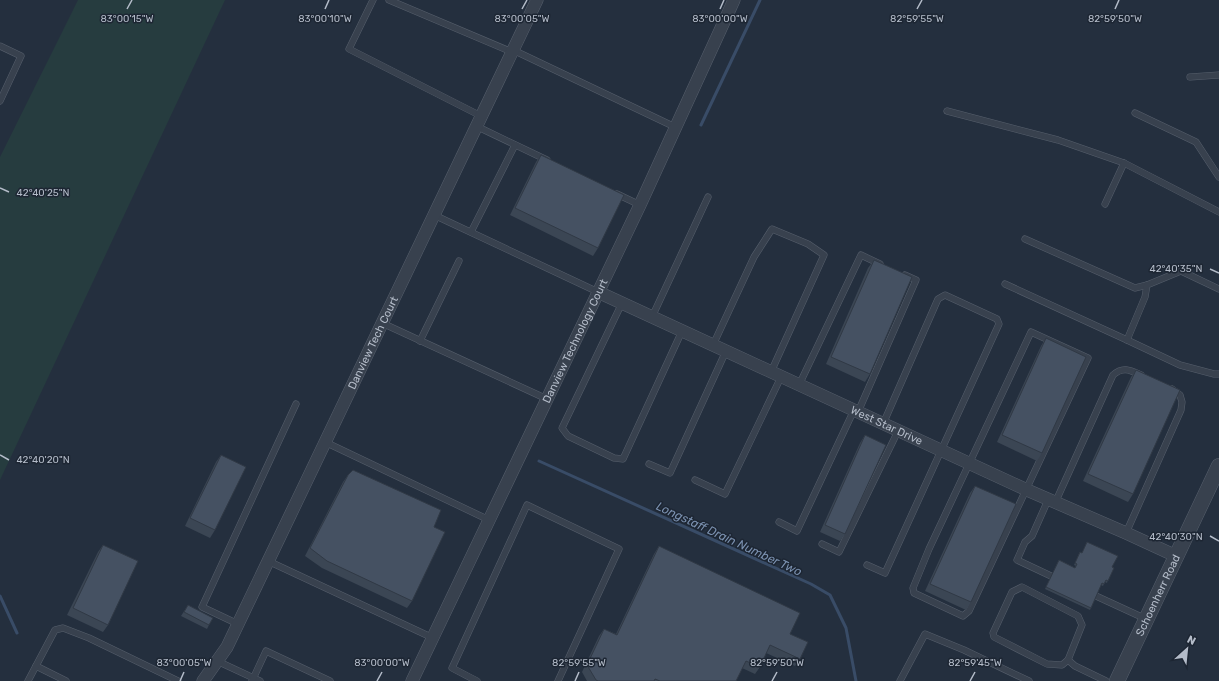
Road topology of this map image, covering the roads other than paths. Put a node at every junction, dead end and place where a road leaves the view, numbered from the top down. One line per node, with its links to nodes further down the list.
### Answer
1 (373, 0): 12 (lane)
2 (389, 0): 6 (lane)
3 (537, 0): 6 (street, Danview Tech Court)
4 (734, 0): 13 (street, Danview Technology Court)
5 (0, 46): 9 (lane)
6 (513, 51): 12 (street, Danview Tech Court); 13 (lane)
7 (1219, 75): 8 (lane)
8 (1190, 77)
9 (0, 101)
10 (947, 111): 15 (lane)
11 (1135, 113): 17 (lane)
12 (479, 121): 14 (lane); 23 (street, Danview Tech Court)
13 (676, 127): 21 (street, Danview Technology Court)
14 (515, 144): 16 (lane); 24 (lane)
15 (1124, 163): 20 (lane); 22 (lane)
16 (556, 165)
17 (1219, 177)
18 (612, 192): 21 (lane)
19 (708, 197): 34 (lane)
20 (1105, 204)
21 (640, 205): 32 (street, Danview Technology Court)
22 (1219, 212)
23 (434, 215): 24 (lane); 35 (street, Danview Tech Court)
24 (471, 232): 32 (lane)
25 (1025, 239): 30 (lane)
26 (459, 261): 38 (lane)
27 (889, 268): 44 (lane)
28 (896, 271): 48 (lane)
29 (1005, 284): 37 (lane)
30 (1147, 285): 31 (lane); 37 (lane)
31 (1219, 289)
32 (598, 292): 33 (street, West Star Drive); 46 (street, Danview Technology Court)
33 (622, 303): 34 (street, West Star Drive); 36 (lane)
34 (652, 317): 36 (street, West Star Drive)
35 (382, 323): 38 (lane); 51 (street, Danview Tech Court)
36 (682, 331): 39 (street, West Star Drive)
37 (1127, 340): 42 (lane)
38 (420, 341): 46 (lane)
39 (713, 345): 40 (street, West Star Drive); 41 (lane)
40 (726, 351): 41 (street, West Star Drive); 53 (lane)
41 (776, 374): 44 (street, West Star Drive); 56 (lane)
42 (1219, 374)
43 (1147, 378): 58 (lane)
44 (799, 385): 48 (street, West Star Drive)
45 (1166, 386): 61 (lane)
46 (547, 399): 59 (street, Danview Technology Court)
47 (296, 404): 69 (lane)
48 (856, 411): 49 (street, West Star Drive); 60 (lane)
49 (883, 424): 50 (street, West Star Drive); 52 (lane)
50 (898, 431): 52 (street, West Star Drive); 62 (lane)
51 (325, 442): 59 (lane); 64 (street, Danview Tech Court)
52 (940, 451): 54 (street, West Star Drive); 65 (lane)
53 (649, 464)
54 (970, 464): 57 (street, West Star Drive); 57 (lane); 57 (lane)
55 (1219, 466): 63 (street, Schoenherr Road)
56 (695, 480)
57 (1027, 490): 58 (street, West Star Drive)
58 (1052, 502): 61 (street, West Star Drive); 66 (lane)
59 (489, 520): 70 (street, Danview Technology Court)
60 (779, 522)
61 (1126, 533): 63 (street, West Star Drive)
62 (822, 544)
63 (1176, 556): 68 (street, Schoenherr Road)
64 (268, 561): 69 (street, Danview Tech Court); 70 (lane)
65 (867, 565)
66 (1051, 576)
67 (1096, 596): 68 (lane)
68 (1146, 619): 87 (street, Schoenherr Road)
69 (238, 624): 72 (street, Danview Tech Court)
70 (433, 638): 81 (street, Danview Technology Court)
71 (1068, 660): 71 (lane); 86 (lane)
72 (217, 661): 74 (lane); 78 (street, Danview Tech Court)
73 (36, 666): 75 (lane); 76 (lane); 77 (lane)
74 (253, 679): 79 (lane); 80 (lane)
75 (28, 681)
76 (66, 681)
77 (178, 681)
78 (203, 681)
79 (260, 681)
80 (330, 681)
81 (412, 681)
82 (477, 681): 83 (lane)
83 (558, 681)
84 (900, 681): 85 (lane)
85 (1029, 681)
86 (1106, 681)
87 (1117, 681)

